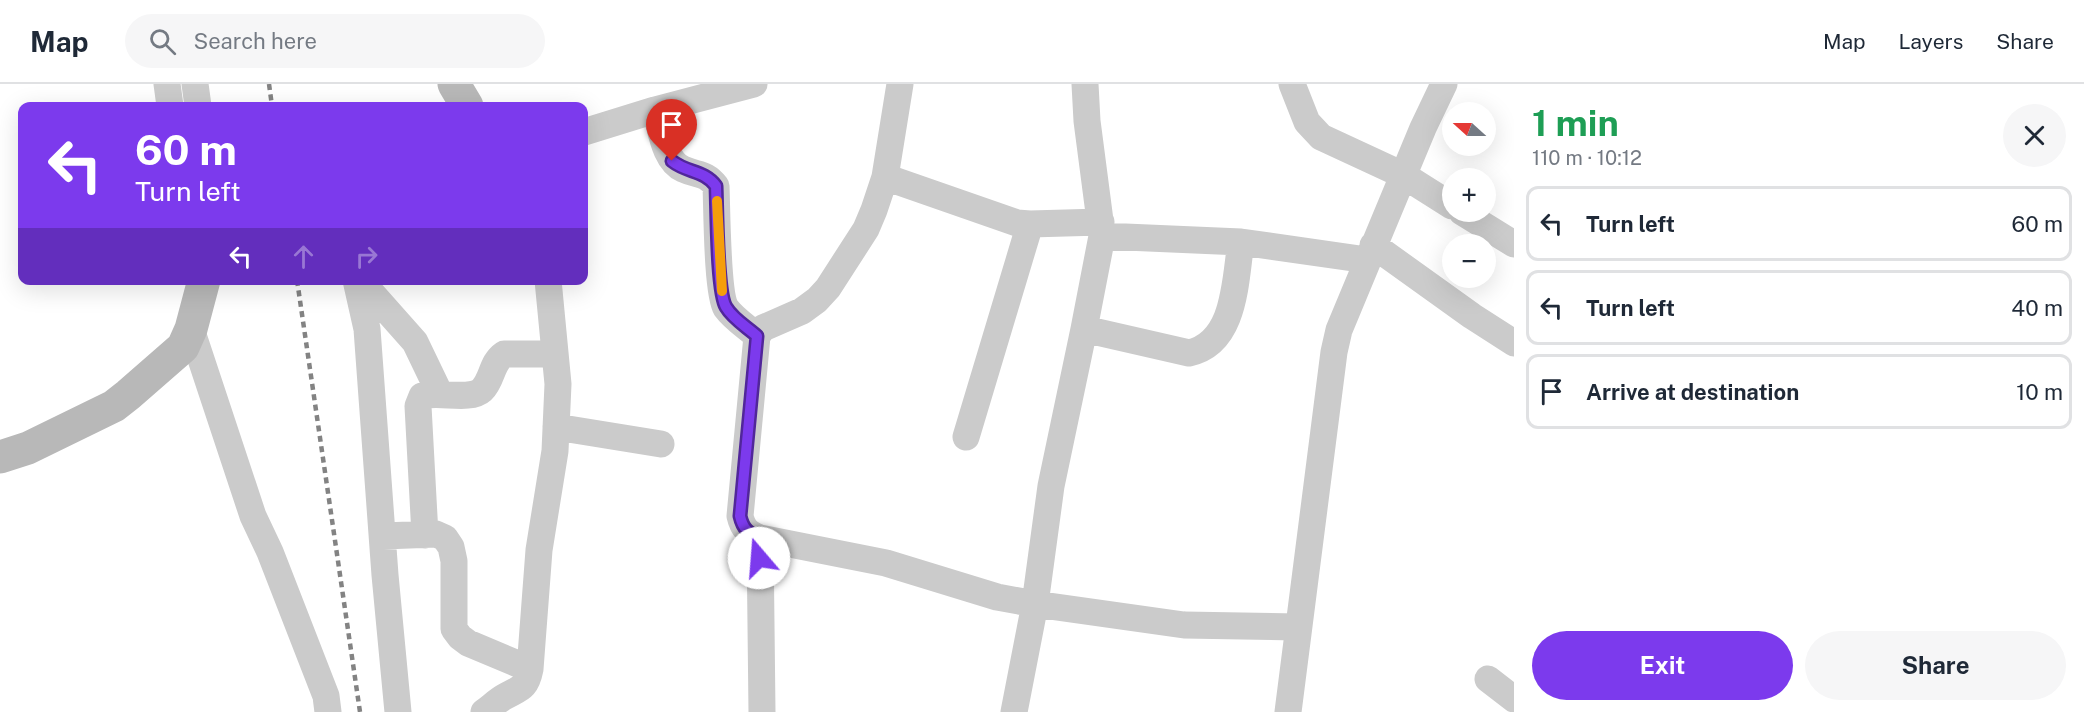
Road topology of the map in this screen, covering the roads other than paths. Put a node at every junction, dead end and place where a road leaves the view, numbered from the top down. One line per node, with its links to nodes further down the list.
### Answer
1 (167, 84): 9 (street)
2 (195, 84): 10 (street)
3 (454, 84): 11 (street)
4 (754, 84): 12 (street)
5 (900, 84): 15 (street)
6 (1085, 84): 19 (street)
7 (1292, 84): 14 (street)
8 (1444, 84): 14 (street)
9 (169, 102)
10 (197, 102)
11 (465, 102)
12 (655, 110): 13 (street); 29 (street)
13 (588, 131)
14 (1403, 175): 16 (street); 22 (street)
15 (885, 177): 18 (street); 29 (street)
16 (1442, 200)
17 (1479, 222): 21 (street)
18 (1030, 224): 19 (street); 34 (street)
19 (1101, 229): 20 (street); 28 (street)
20 (1241, 242): 22 (street); 28 (street)
21 (1514, 243)
22 (1370, 253): 30 (street); 41 (street)
23 (203, 285): 27 (street)
24 (359, 285): 38 (street)
25 (363, 285): 32 (street)
26 (548, 285): 31 (street)
27 (191, 329): 36 (street); 45 (street)
28 (1084, 329): 40 (street)
29 (757, 336): 39 (street)
30 (1514, 343)
31 (555, 354): 32 (street); 33 (street)
32 (440, 394): 37 (street)
33 (556, 427): 35 (street); 42 (street)
34 (966, 437)
35 (661, 444)
36 (0, 456)
37 (424, 534): 38 (street); 42 (street)
38 (382, 536): 46 (street)
39 (760, 538): 40 (street); 48 (street)
40 (1035, 604): 41 (street); 49 (street)
41 (1298, 627): 50 (street)
42 (530, 669): 47 (street)
43 (1488, 679): 44 (street)
44 (1514, 699)
45 (328, 712)
46 (398, 712)
47 (484, 712)
48 (762, 712)
49 (1014, 712)
50 (1288, 712)

